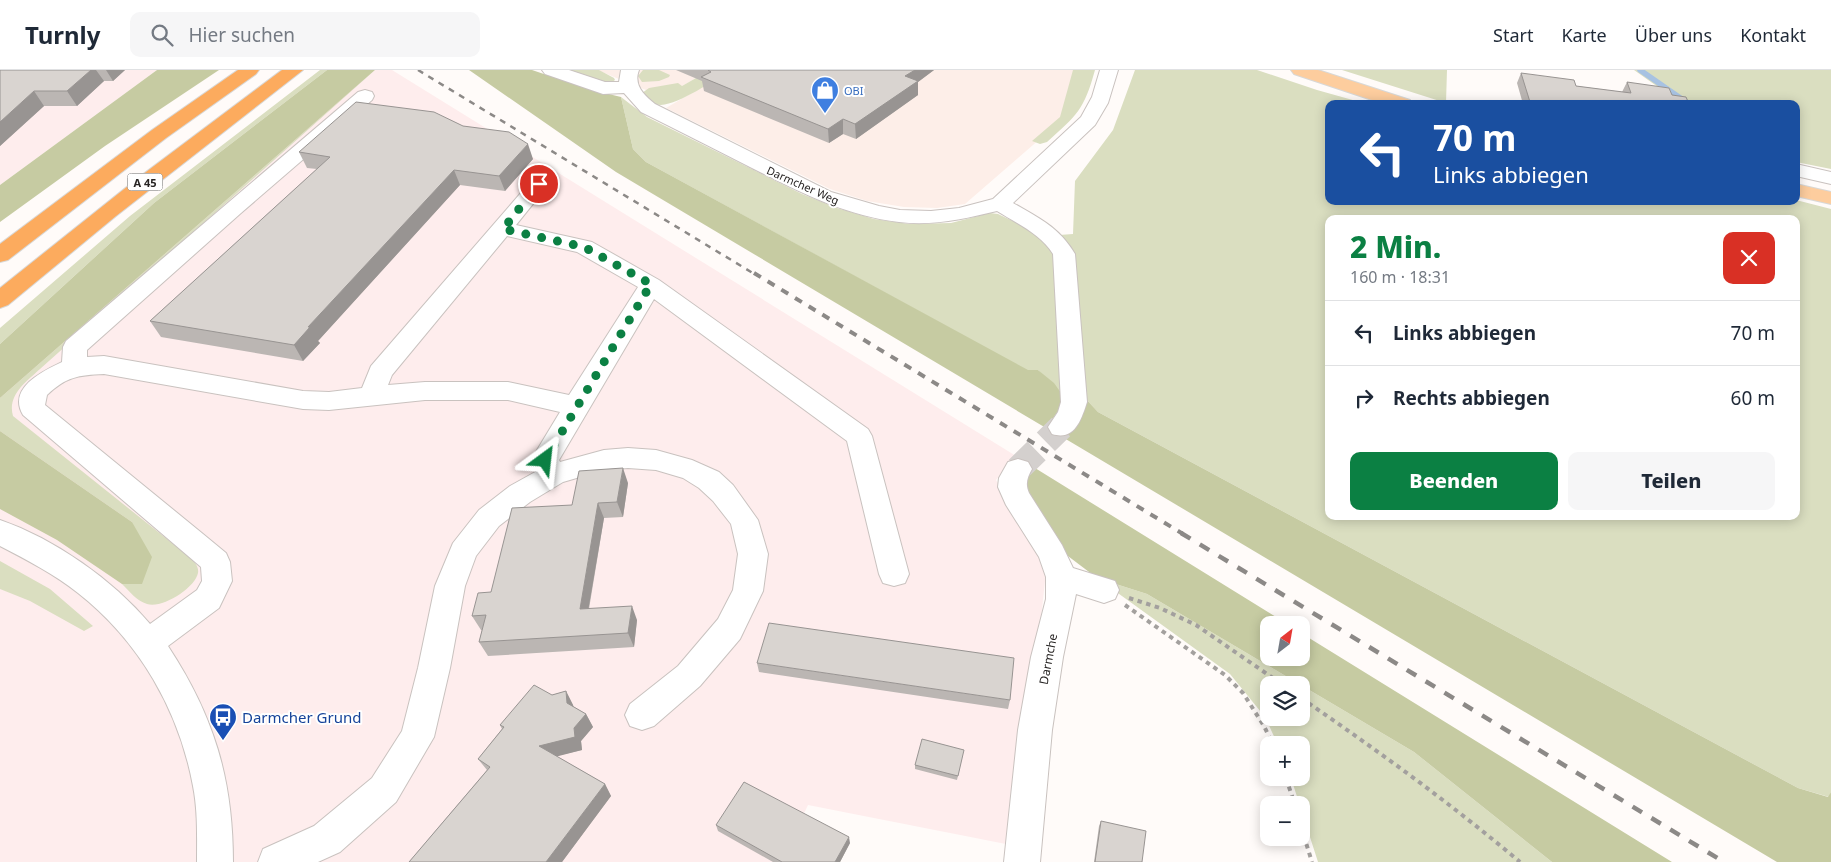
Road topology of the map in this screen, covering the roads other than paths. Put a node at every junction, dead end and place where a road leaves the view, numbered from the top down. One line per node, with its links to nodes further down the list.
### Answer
1 (294, 70): 18 (highway, A 45)
2 (551, 70): 6 (street)
3 (1109, 70): 14 (street, Darmcher Weg)
4 (1300, 70): 8 (main road)
5 (247, 72): 16 (highway, A 45)
6 (630, 78): 14 (street, Darmcher Weg)
7 (365, 96): 19 (street)
8 (1391, 100)
9 (1800, 171): 10 (street)
10 (1831, 178)
11 (539, 184): 15 (street)
12 (1800, 191): 13 (main road)
13 (1831, 198)
14 (1000, 204): 22 (street)
15 (503, 229): 17 (street); 20 (street)
16 (0, 255)
17 (651, 284): 21 (street); 26 (street)
18 (0, 300)
19 (74, 366): 20 (street); 29 (street)
20 (372, 396): 21 (street)
21 (576, 406): 24 (street)
22 (1061, 427)
23 (1018, 469): 27 (street, Darmche)
24 (553, 475): 30 (street); 32 (street)
25 (0, 532): 29 (street)
26 (894, 574)
27 (1061, 577): 28 (street); 33 (street, Darmche)
28 (1104, 590)
29 (148, 643): 31 (street)
30 (642, 715)
31 (215, 862)
32 (276, 862)
33 (1022, 862)

